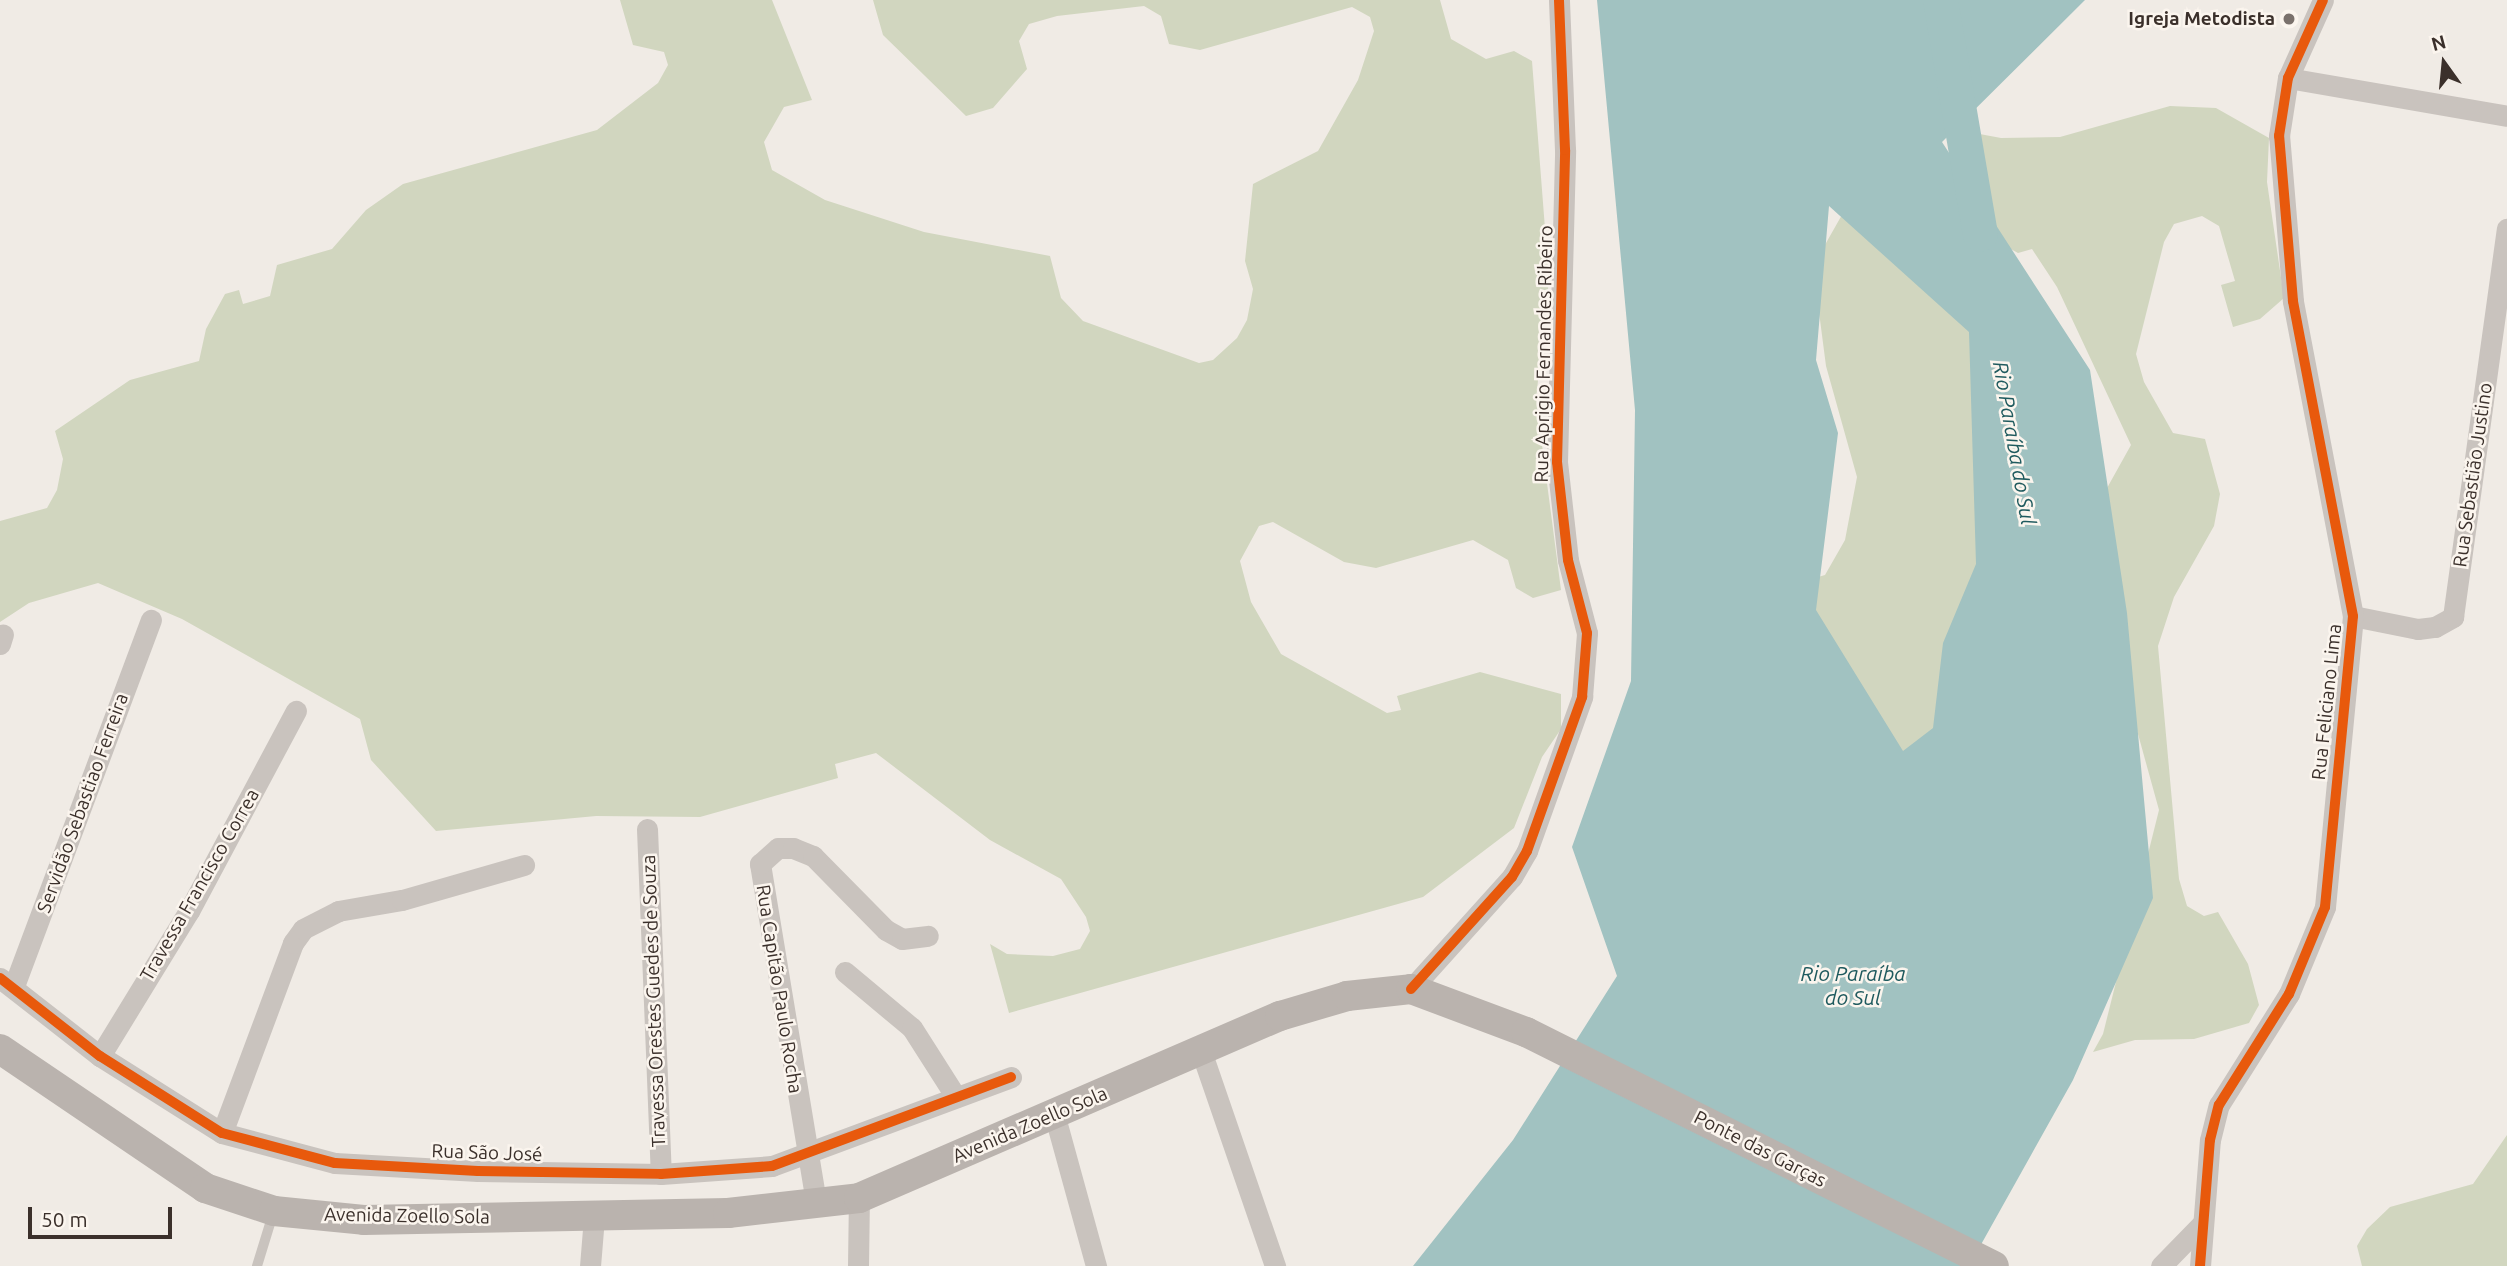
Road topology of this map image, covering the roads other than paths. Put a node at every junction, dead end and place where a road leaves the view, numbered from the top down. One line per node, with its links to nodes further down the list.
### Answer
1 (1559, 0): 14 (street, Rua Aprigio Fernandes Ribeiro)
2 (2323, 0): 3 (street, Rua Feliciano Lima)
3 (2288, 78): 4 (street); 6 (street, Rua Feliciano Lima)
4 (2507, 116)
5 (2507, 229): 6 (street, Rua Sebastião Justino)
6 (2353, 616): 29 (street, Rua Feliciano Lima)
7 (151, 620): 13 (street, Servidão Sebastiao Ferreira)
8 (296, 711): 18 (street, Travessa Francisco Correa)
9 (647, 829): 24 (street, Travessa Orestes Guedes de Souza)
10 (524, 865): 22 (street)
11 (928, 936): 23 (street, Rua Capitão Paulo Rocha)
12 (845, 972): 20 (street)
13 (7, 982): 18 (street, Rua São José)
14 (1411, 989): 15 (main road, Avenida Zoello Sola); 16 (main road, Avenida Zoello Sola)
15 (1526, 1032): 35 (main road, Ponte das Garças)
16 (1200, 1048): 21 (main road, Avenida Zoello Sola); 34 (street)
17 (0, 1049): 27 (main road, Avenida Zoello Sola)
18 (100, 1056): 22 (street, Rua São José)
19 (1011, 1077): 20 (street, Rua São José)
20 (956, 1097): 23 (street, Rua São José)
21 (1055, 1117): 25 (main road, Avenida Zoello Sola); 33 (street)
22 (222, 1133): 24 (street, Rua São José)
23 (807, 1156): 24 (street, Rua São José); 26 (street)
24 (661, 1174)
25 (859, 1198): 26 (main road, Avenida Zoello Sola); 32 (street)
26 (816, 1202): 28 (main road, Avenida Zoello Sola)
27 (274, 1211): 28 (main road, Avenida Zoello Sola); 30 (lane)
28 (594, 1217): 31 (street)
29 (2202, 1224): 36 (street); 37 (street, Rua Feliciano Lima)
30 (257, 1266)
31 (590, 1266)
32 (858, 1266)
33 (1096, 1266)
34 (1275, 1266)
35 (1994, 1266)
36 (2161, 1266)
37 (2200, 1266)

